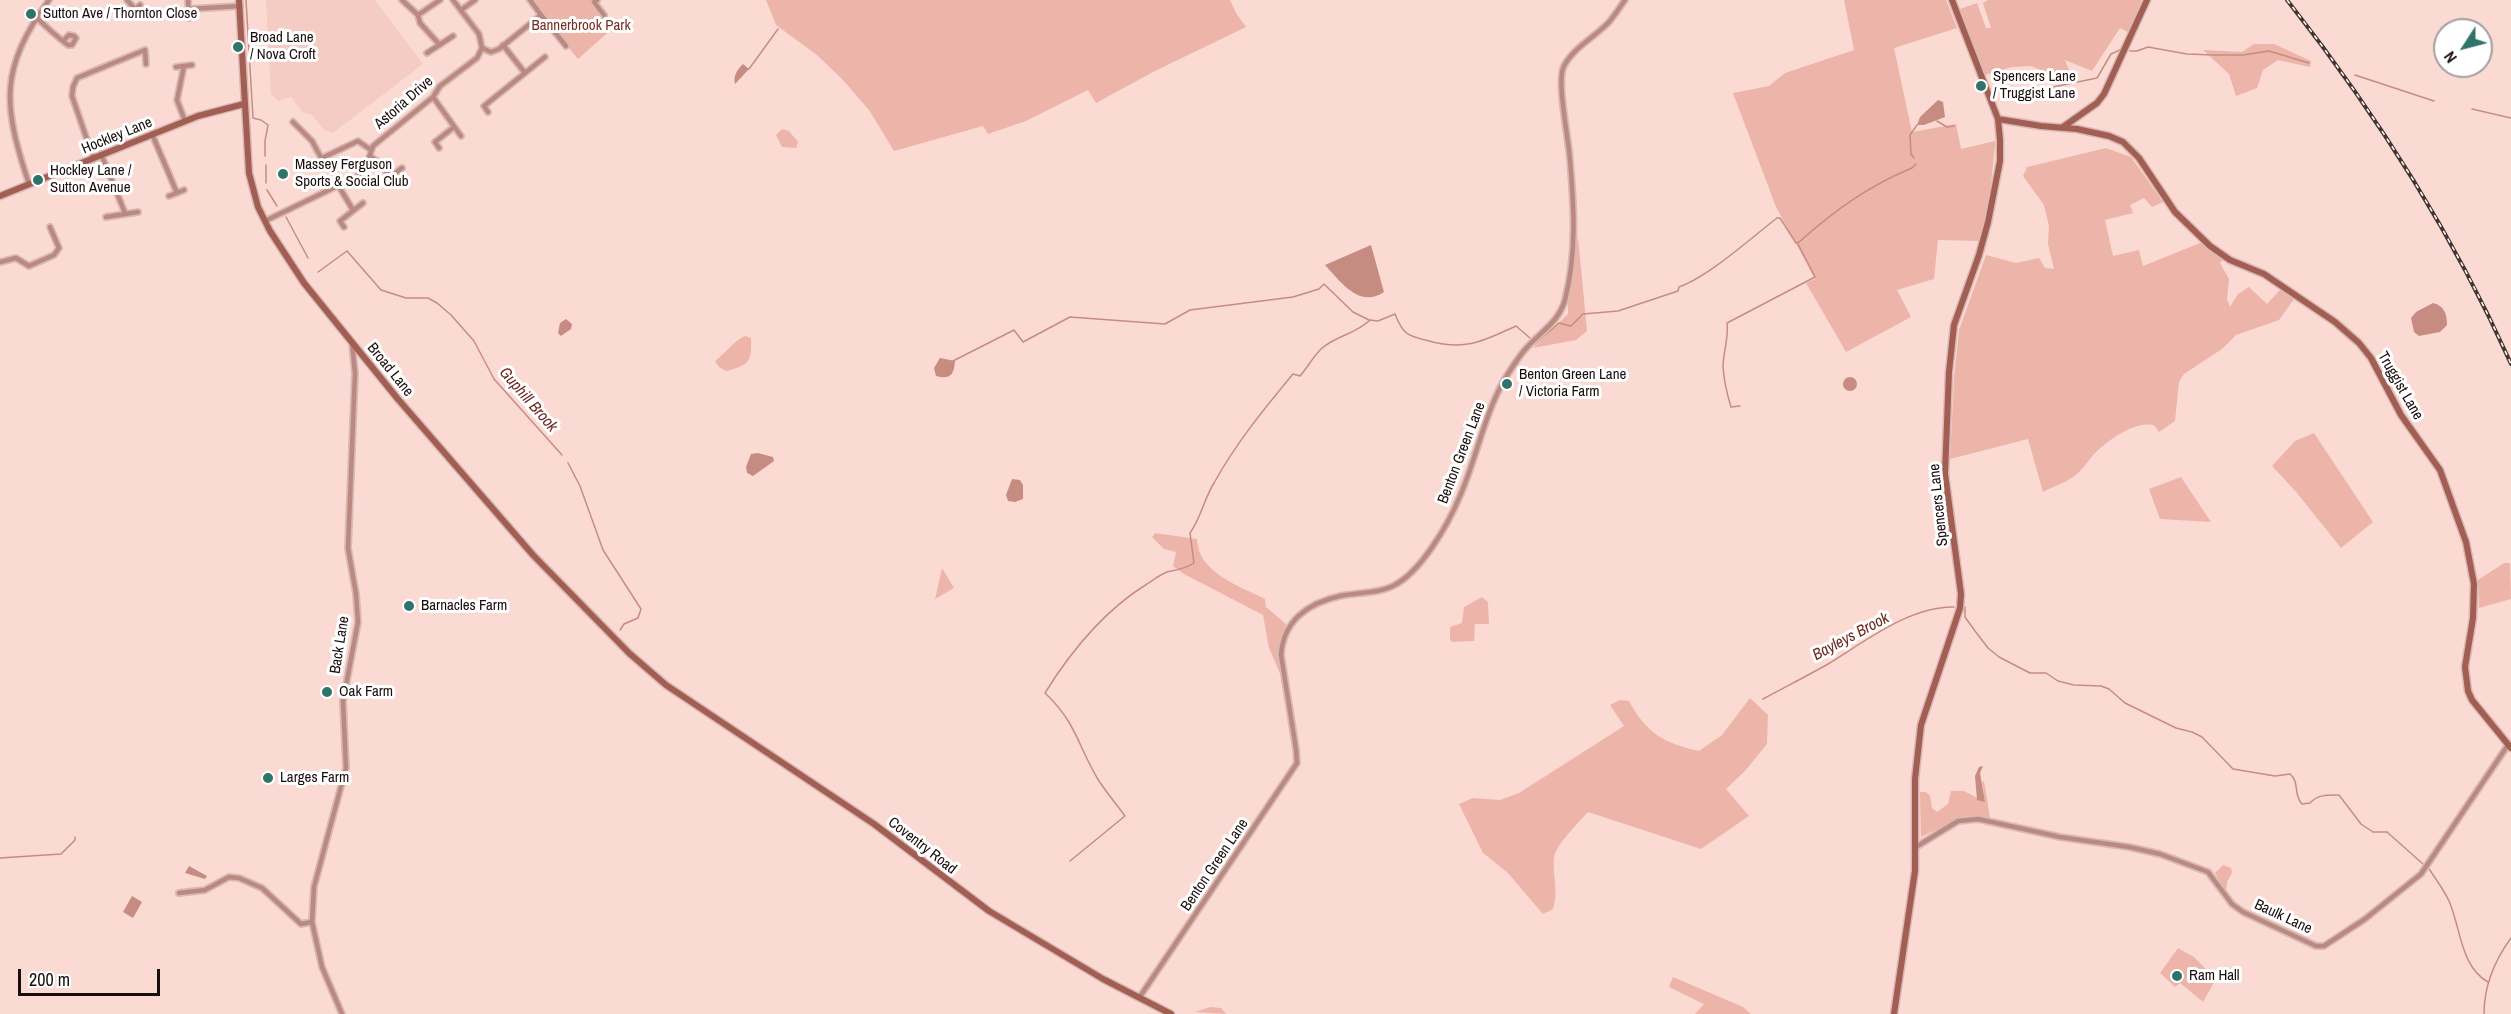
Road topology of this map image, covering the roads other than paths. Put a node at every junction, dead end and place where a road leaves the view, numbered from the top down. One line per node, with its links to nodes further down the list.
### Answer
1 (49, 0): 17 (street)
2 (127, 0): 14 (street)
3 (188, 0): 15 (street)
4 (402, 0): 18 (street)
5 (440, 0): 18 (street)
6 (453, 0): 16 (street)
7 (475, 0): 16 (street)
8 (530, 0): 19 (street)
9 (1625, 0): 84 (street, Benton Green Lane)
10 (1952, 0): 43 (street, Spencers Lane)
11 (2147, 0): 42 (street)
12 (595, 1): 20 (street)
13 (239, 3): 15 (street); 38 (street, Broad Lane)
14 (140, 5)
15 (189, 9): 21 (street)
16 (461, 10): 28 (street)
17 (34, 15): 23 (street); 24 (street)
18 (418, 15): 25 (street)
19 (541, 15): 26 (street); 27 (street)
20 (604, 15)
21 (189, 18)
22 (453, 36): 25 (street)
23 (16, 40)
24 (63, 42)
25 (439, 44): 29 (street)
26 (503, 45): 28 (street); 35 (street)
27 (566, 46)
28 (482, 48): 36 (street, Astoria Drive)
29 (427, 53)
30 (545, 57): 35 (street)
31 (146, 64): 59 (street)
32 (192, 65): 33 (street)
33 (184, 66): 34 (street); 44 (street)
34 (176, 67)
35 (525, 73): 39 (street)
36 (433, 97): 48 (street); 56 (street, Astoria Drive)
37 (479, 101): 39 (street)
38 (244, 104): 44 (street, Hockley Lane); 74 (street, Broad Lane)
39 (484, 106): 41 (street)
40 (5, 111): 63 (street)
41 (488, 112)
42 (2076, 118): 49 (street); 50 (street)
43 (1998, 119): 49 (street, Truggist Lane); 81 (street, Spencers Lane)
44 (185, 121): 51 (street, Hockley Lane)
45 (293, 122): 47 (street)
46 (306, 123): 47 (street)
47 (300, 128): 60 (street)
48 (454, 128): 52 (street); 54 (street)
49 (2062, 128): 50 (street, Truggist Lane)
50 (2077, 129): 80 (street, Truggist Lane)
51 (153, 134): 57 (street, Hockley Lane); 66 (street)
52 (461, 136)
53 (431, 137): 54 (street)
54 (435, 142): 55 (street)
55 (439, 148)
56 (371, 150): 58 (street, Astoria Drive); 60 (street)
57 (101, 154): 59 (street, Hockley Lane); 72 (street)
58 (370, 156): 62 (street); 64 (street)
59 (93, 157): 63 (street, Hockley Lane)
60 (322, 158): 61 (street)
61 (325, 165)
62 (402, 168)
63 (29, 184): 67 (street, Hockley Lane)
64 (338, 185): 70 (street); 74 (street)
65 (184, 190): 66 (street)
66 (177, 193): 68 (street)
67 (0, 196)
68 (169, 196)
69 (363, 203): 70 (street)
70 (353, 210): 76 (street)
71 (138, 212): 72 (street)
72 (125, 213): 73 (street)
73 (106, 217)
74 (265, 221): 78 (street, Broad Lane)
75 (50, 226): 77 (street)
76 (344, 226)
77 (0, 262)
78 (352, 343): 79 (street, Broad Lane); 83 (street, Back Lane)
79 (666, 684): 84 (street, Coventry Road)
80 (2510, 747): 81 (street, Baulk Lane)
81 (1916, 847): 87 (street, Spencers Lane)
82 (179, 893): 83 (street)
83 (312, 922): 85 (street, Back Lane)
84 (1139, 998): 86 (street, Coventry Road)
85 (342, 1014)
86 (1171, 1014)
87 (1894, 1014)

